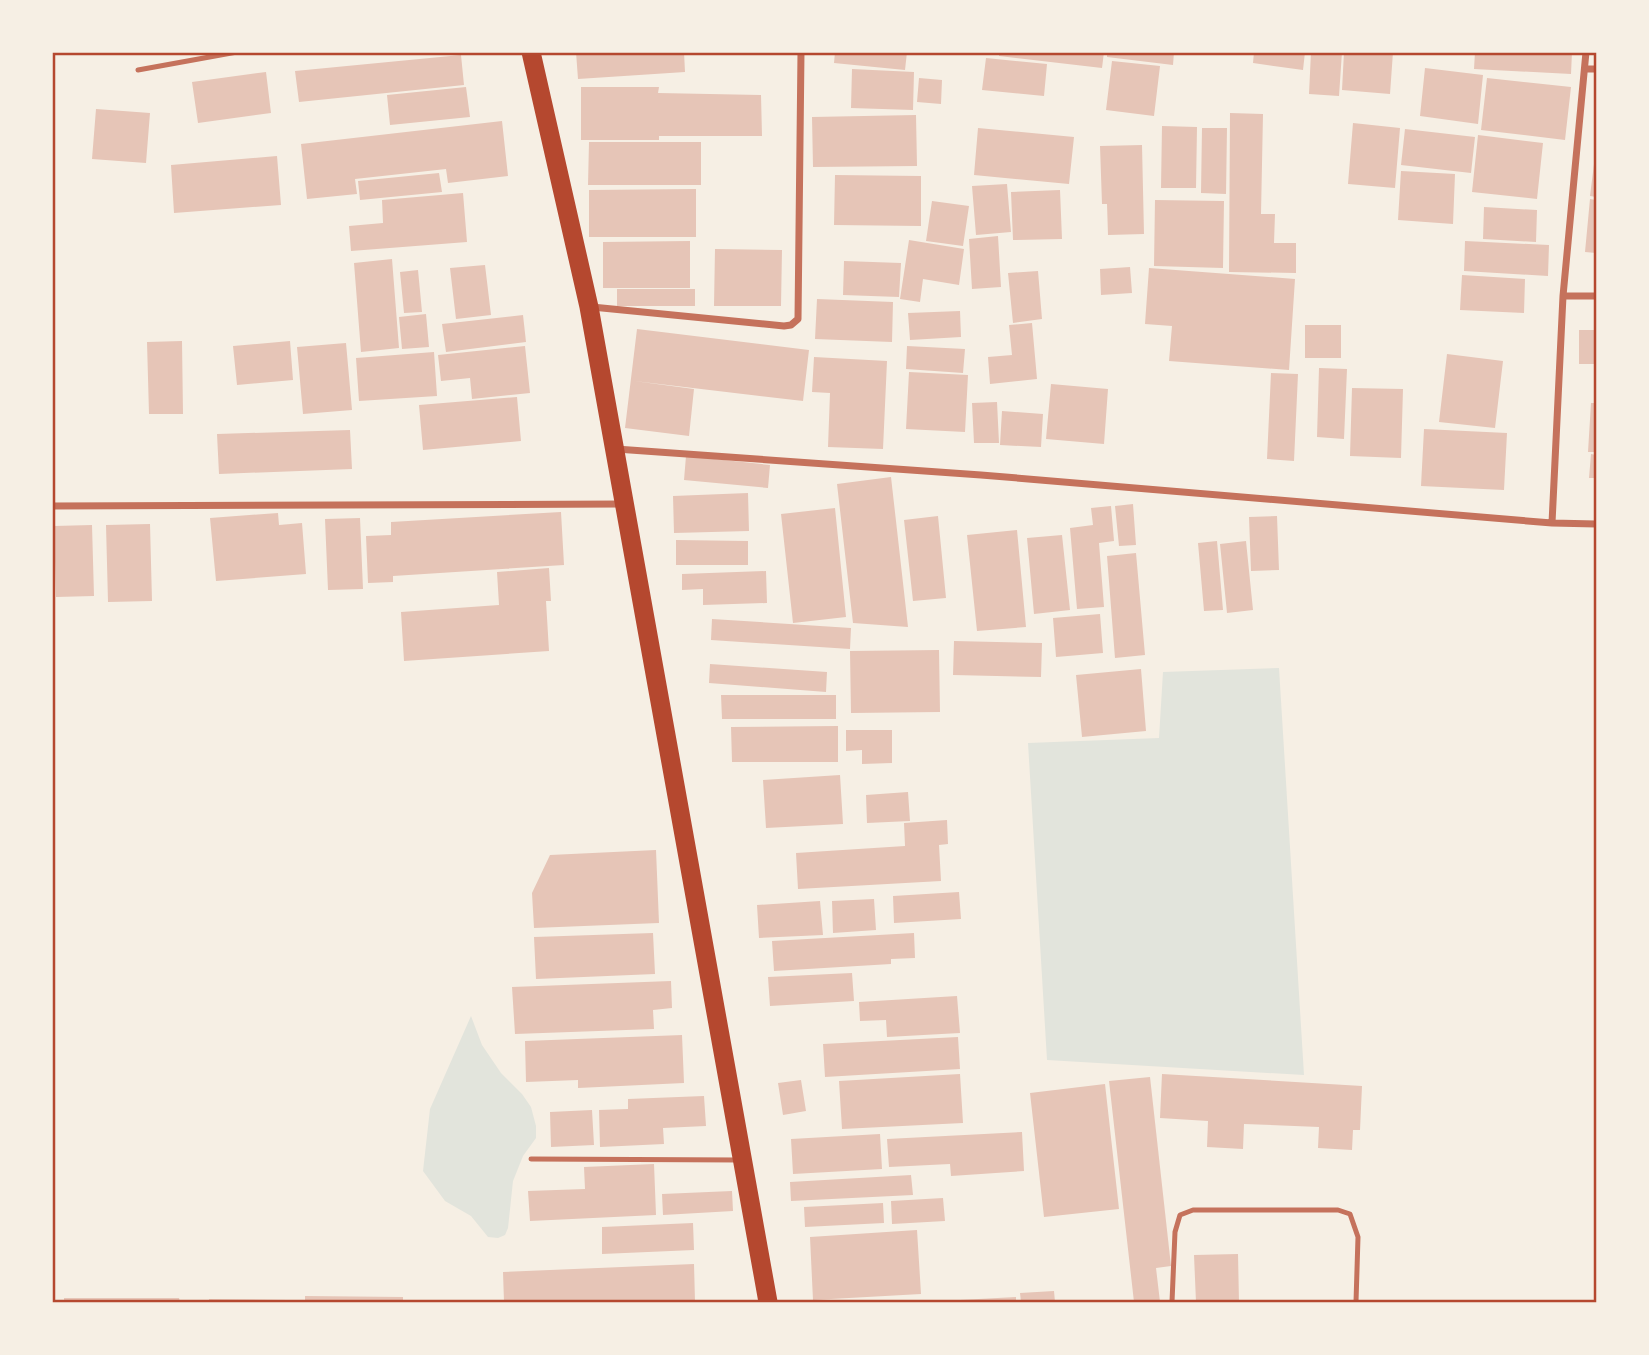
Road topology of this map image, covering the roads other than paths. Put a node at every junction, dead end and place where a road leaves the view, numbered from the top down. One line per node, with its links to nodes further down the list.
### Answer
1 (237, 52): 7 (lane)
2 (531, 52): 10 (highway)
3 (801, 52): 10 (street)
4 (1586, 52): 5 (street)
5 (1585, 69): 6 (street); 8 (street)
6 (1597, 69)
7 (138, 70)
8 (1563, 296): 9 (street); 14 (street)
9 (1597, 296)
10 (589, 307): 11 (highway)
11 (615, 449): 12 (highway); 14 (street)
12 (623, 504): 13 (street); 17 (highway)
13 (52, 506)
14 (1552, 523): 15 (street)
15 (1597, 524)
16 (531, 1159): 17 (lane)
17 (742, 1160): 18 (highway)
18 (768, 1303)
19 (1172, 1303): 20 (lane)
20 (1356, 1303)

